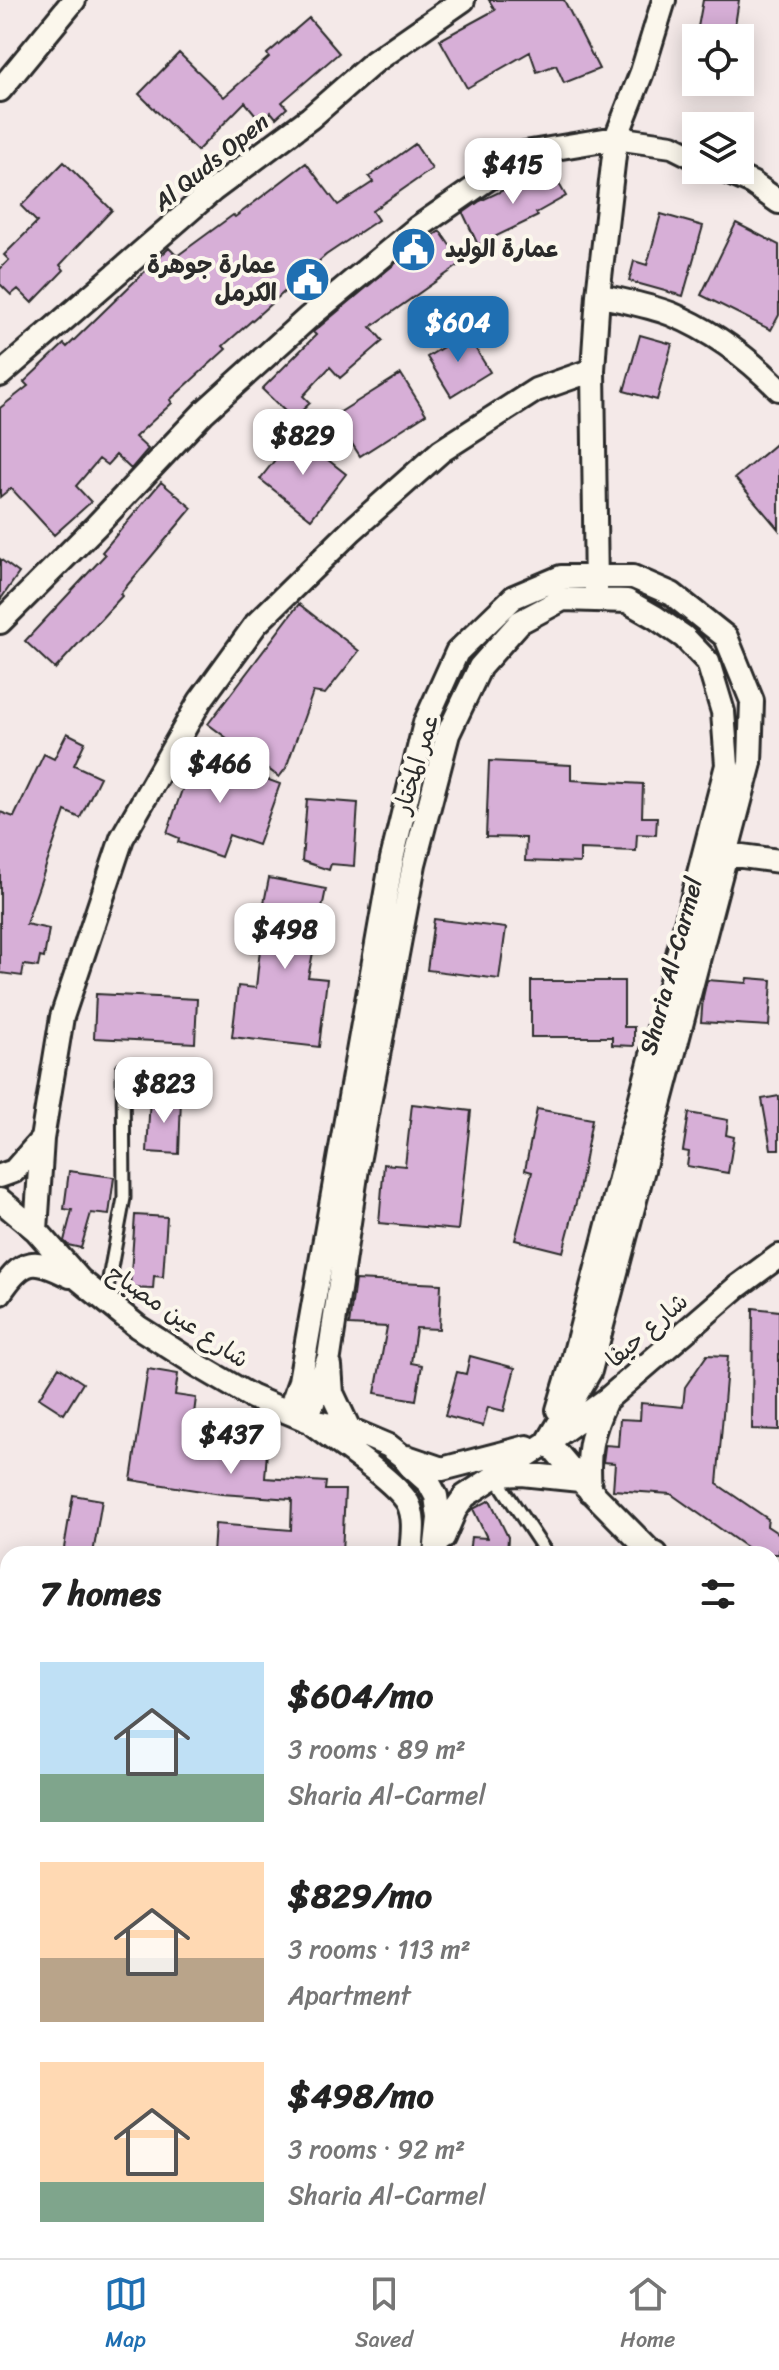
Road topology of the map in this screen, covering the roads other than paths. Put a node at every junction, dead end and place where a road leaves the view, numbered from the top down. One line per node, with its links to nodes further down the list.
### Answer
1 (74, 0): 4 (street)
2 (463, 0): 11 (street, Al Quds Open)
3 (664, 0): 5 (street)
4 (0, 90)
5 (616, 138): 6 (street); 9 (street); 15 (street)
6 (682, 151)
7 (753, 184): 8 (street)
8 (779, 202)
9 (598, 295): 10 (street); 12 (street)
10 (593, 370): 13 (street); 20 (street)
11 (0, 375)
12 (779, 389)
13 (596, 577): 14 (street); 16 (street, Sharia Al-Carmel); 32 (street, Sharia Al-Carmel)
14 (597, 600): 17 (street, عمر المختار); 28 (street, عمر المختار)
15 (0, 622)
16 (727, 854): 17 (street); 18 (street); 29 (street, Sharia Al-Carmel)
17 (702, 857): 34 (street, عمر المختار)
18 (779, 861)
19 (123, 1068): 27 (lane)
20 (42, 1139): 21 (street); 23 (street)
21 (0, 1176)
22 (0, 1200): 23 (street, شارع عين مصباح)
23 (36, 1230): 25 (street, شارع عين مصباح)
24 (779, 1256): 30 (street, شارع حيفا)
25 (80, 1280): 26 (street); 27 (street, شارع عين مصباح)
26 (0, 1293)
27 (105, 1300): 32 (street, شارع عين مصباح)
28 (329, 1357): 32 (street, عمر المختار); 33 (street)
29 (590, 1371): 30 (street); 34 (street, Sharia Al-Carmel)
30 (625, 1383): 31 (street, شارع حيفا)
31 (606, 1400): 34 (street, شارع حيفا); 37 (street)
32 (298, 1416): 33 (street, شارع عين مصباح); 38 (street, شارع عين مصباح)
33 (349, 1429): 36 (street, شارع عين مصباح)
34 (548, 1442): 35 (street, شارع حيفا); 36 (street); 37 (street)
35 (495, 1475): 37 (street); 41 (street, شارع حيفا); 42 (lane)
36 (436, 1476): 38 (street); 40 (street)
37 (585, 1486): 43 (street)
38 (413, 1519): 39 (street)
39 (411, 1546)
40 (437, 1546)
41 (439, 1546)
42 (542, 1546)
43 (645, 1546)

